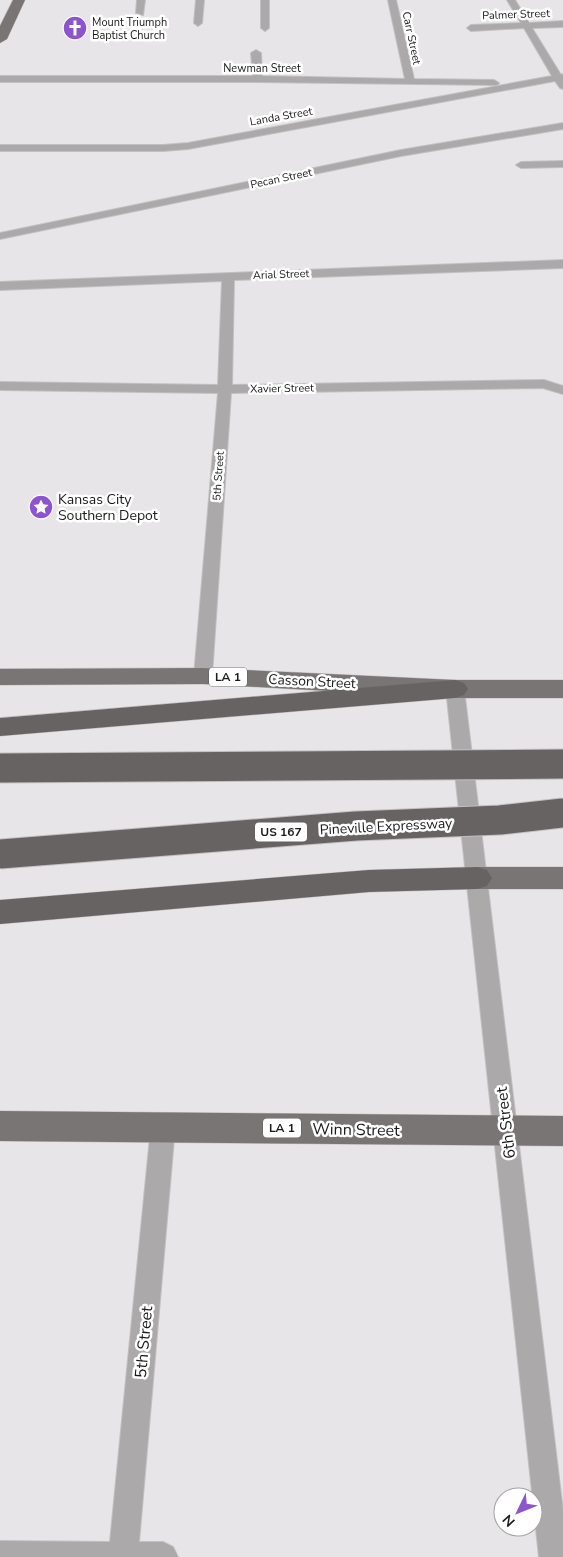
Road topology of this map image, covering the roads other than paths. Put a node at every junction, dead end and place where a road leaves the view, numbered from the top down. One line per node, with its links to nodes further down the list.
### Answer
1 (19, 0): 13 (main road)
2 (141, 0): 7 (street)
3 (200, 0): 8 (street)
4 (265, 0): 11 (street)
5 (392, 0): 18 (street, Carr Street)
6 (511, 0): 10 (street)
7 (140, 14)
8 (198, 23)
9 (563, 24): 10 (street, Palmer Street)
10 (526, 25): 12 (street, Palmer Street); 17 (street)
11 (265, 28)
12 (470, 28)
13 (0, 39)
14 (256, 53): 16 (street)
15 (0, 79): 16 (street, Newman Street)
16 (258, 79): 18 (street, Newman Street)
17 (562, 80): 19 (street, Landa Street)
18 (410, 81): 19 (street, Newman Street)
19 (524, 84): 21 (street, Landa Street)
20 (563, 126): 24 (street, Pecan Street)
21 (0, 148)
22 (563, 164): 23 (street)
23 (521, 165)
24 (0, 236)
25 (563, 264): 26 (street, Arial Street)
26 (228, 276): 27 (street, Arial Street); 29 (street, 5th Street)
27 (0, 286)
28 (0, 386): 29 (street, Xavier Street)
29 (225, 389): 30 (street, Xavier Street); 31 (street, 5th Street)
30 (563, 390)
31 (203, 676): 32 (main road, Casson Street / LA 1); 33 (main road, Casson Street / LA 1)
32 (0, 677)
33 (455, 689): 34 (main road, Casson Street); 35 (highway); 40 (street, 6th Street)
34 (563, 689)
35 (0, 727)
36 (563, 764): 37 (highway, bridge)
37 (0, 768)
38 (563, 813): 39 (highway, Pineville Expressway / US 167, bridge)
39 (0, 854)
40 (477, 878): 41 (main road); 42 (highway); 45 (street, 6th Street)
41 (563, 878)
42 (0, 912)
43 (0, 1126): 44 (main road, Winn Street / LA 1)
44 (164, 1127): 45 (main road, Winn Street / LA 1); 48 (street, 5th Street)
45 (506, 1131): 46 (main road, Winn Street / LA 1); 50 (street, 6th Street)
46 (563, 1131)
47 (0, 1556): 48 (street)
48 (123, 1557): 49 (street)
49 (163, 1557)
50 (554, 1557)

